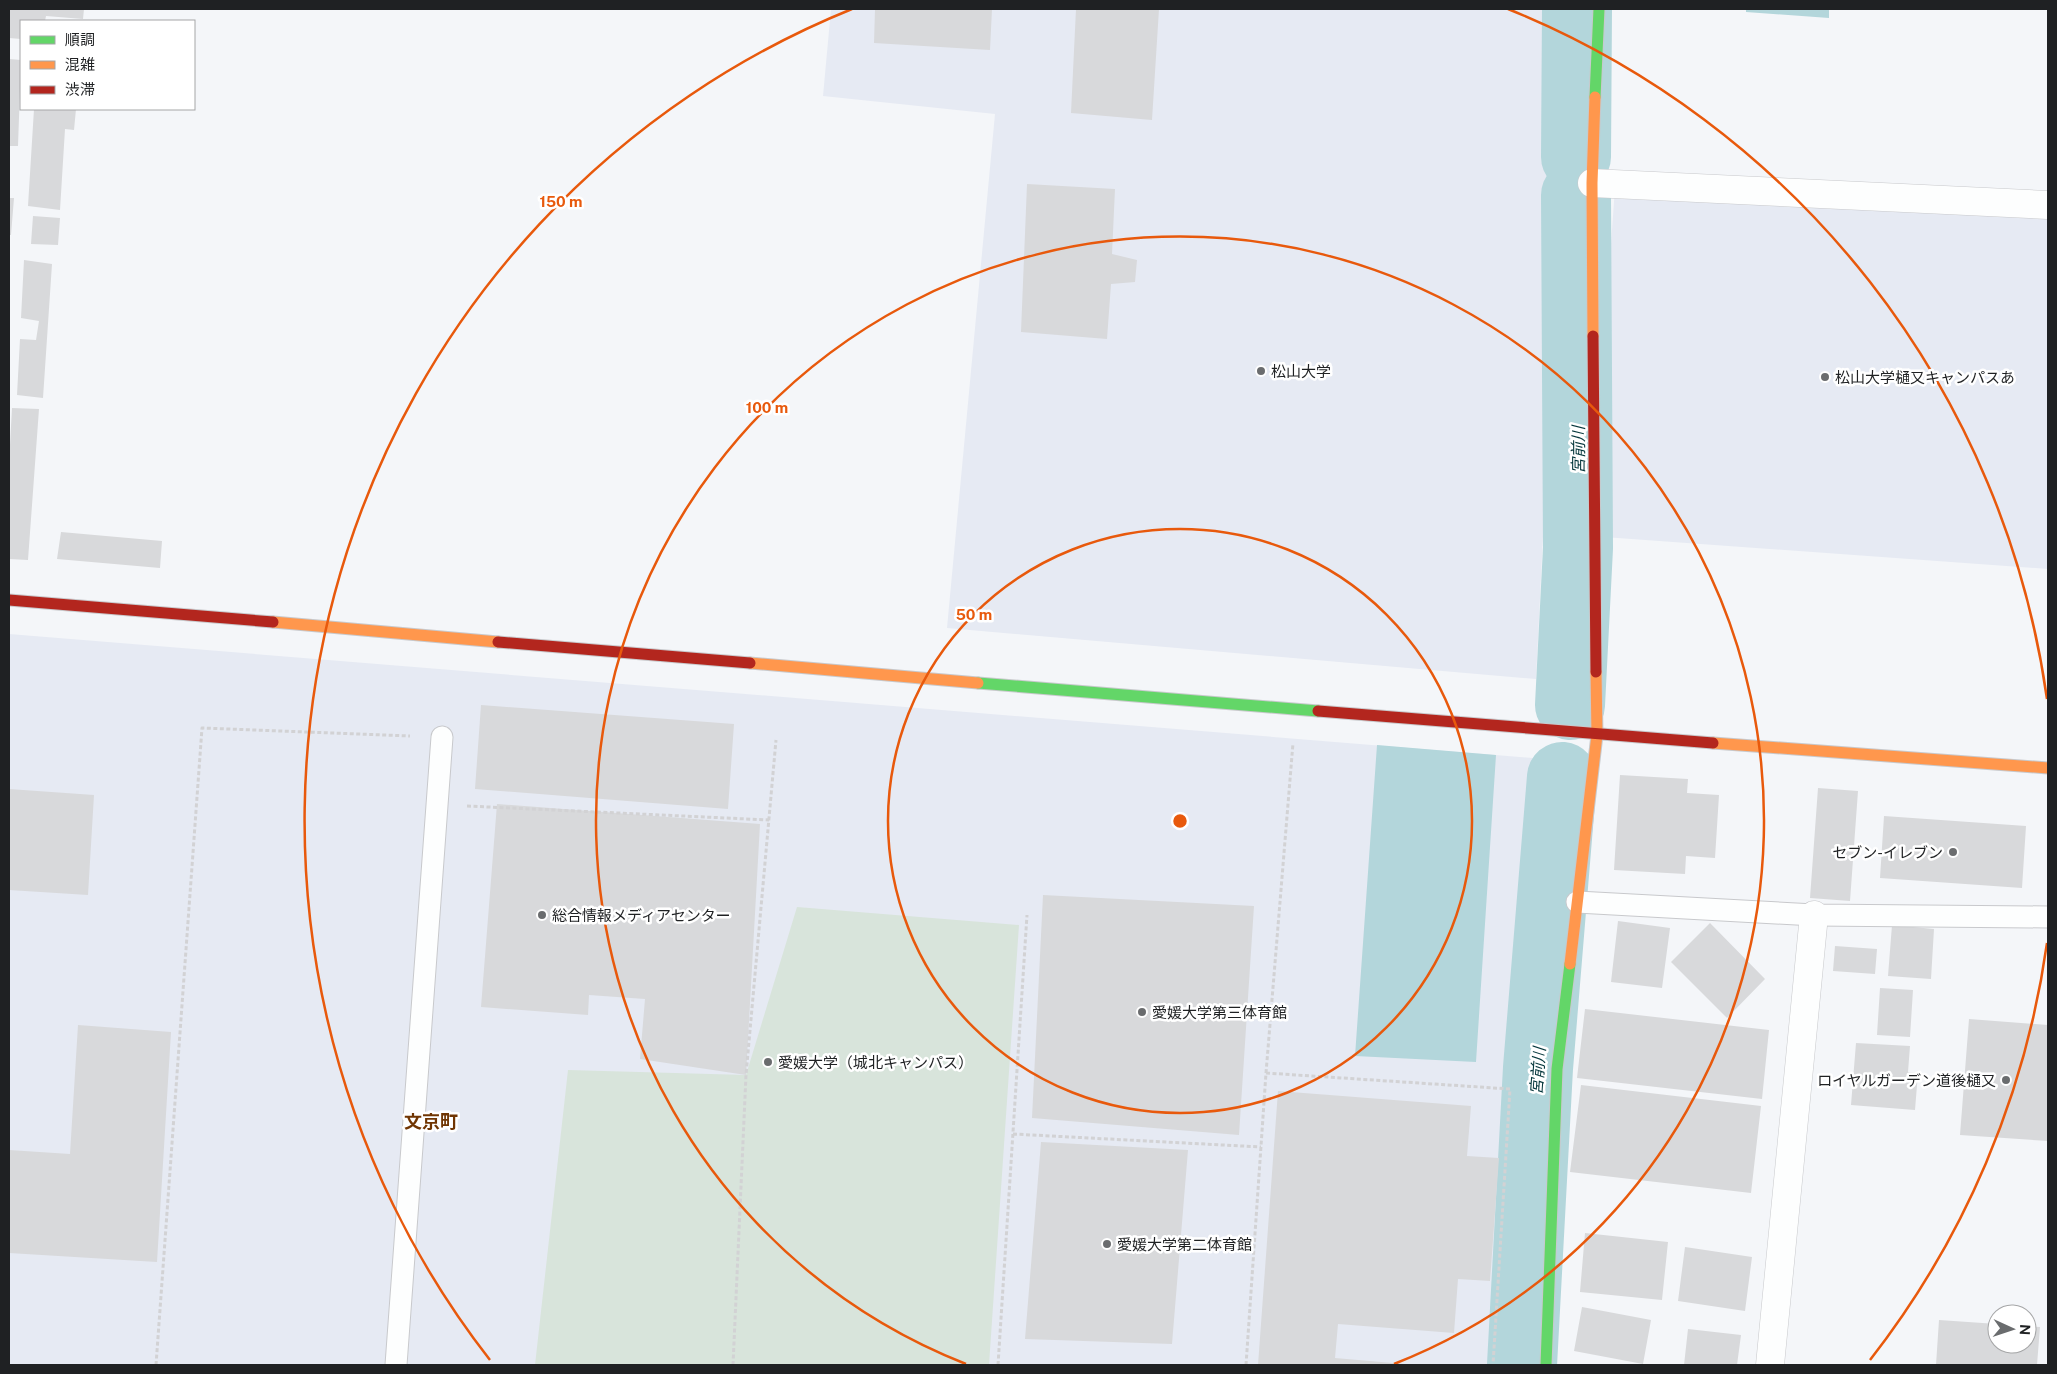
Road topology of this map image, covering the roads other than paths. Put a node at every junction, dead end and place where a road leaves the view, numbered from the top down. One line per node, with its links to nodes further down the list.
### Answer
1 (1600, 9): 2 (street)
2 (1592, 183): 3 (street); 5 (street)
3 (2048, 205)
4 (9, 600): 5 (street)
5 (1597, 735): 7 (street); 8 (street)
6 (442, 737): 11 (lane)
7 (2048, 768)
8 (1577, 902): 9 (lane); 12 (street)
9 (1814, 915): 10 (lane); 13 (street)
10 (2048, 917)
11 (396, 1365)
12 (1546, 1365)
13 (1770, 1365)

